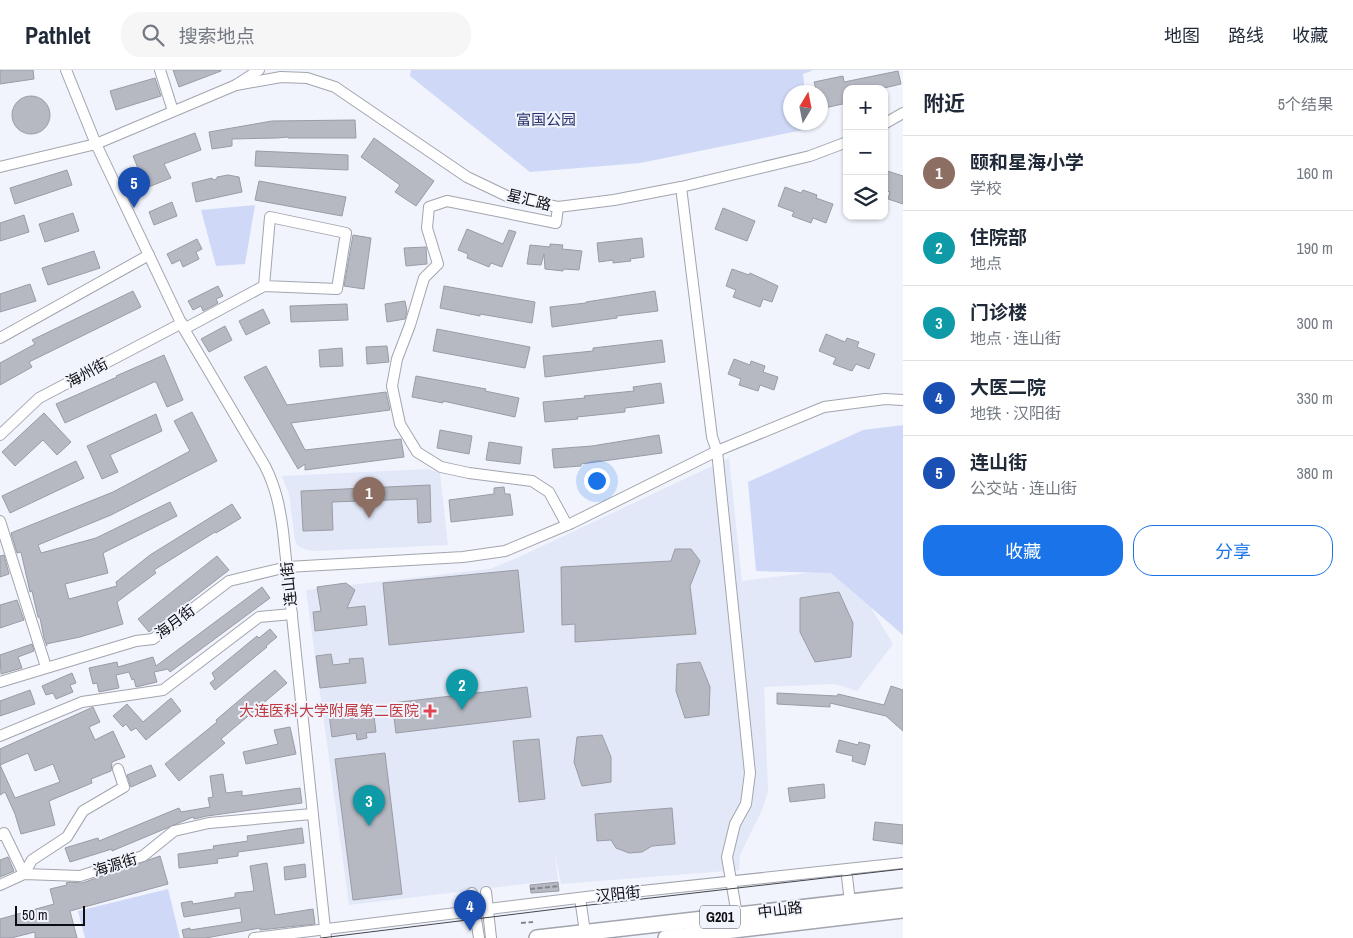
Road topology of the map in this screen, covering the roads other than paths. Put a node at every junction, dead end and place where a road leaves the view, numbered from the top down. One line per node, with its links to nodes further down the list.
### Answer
1 (66, 70): 8 (street, 连山街)
2 (160, 70): 5 (street)
3 (259, 70): 4 (street)
4 (236, 85): 5 (street); 12 (street, 星汇路)
5 (173, 111): 8 (street)
6 (903, 113): 7 (street)
7 (888, 122)
8 (96, 144): 10 (street); 13 (street, 连山街)
9 (843, 144): 11 (street, 星汇路)
10 (0, 166)
11 (681, 188): 12 (street, 星汇路); 19 (street)
12 (558, 207): 21 (street)
13 (149, 255): 15 (street, 连山街); 16 (street)
14 (264, 286): 14 (street); 15 (street, 海州街)
15 (183, 326): 18 (street, 海州街); 22 (street, 连山街)
16 (0, 338)
17 (903, 400): 19 (street, 海月街)
18 (0, 435)
19 (716, 450): 21 (street, 海月街); 33 (street)
20 (0, 521): 24 (street)
21 (567, 525): 22 (street, 海月街)
22 (287, 567): 23 (street, 连山街); 24 (street, 海月街)
23 (292, 614): 26 (street); 28 (street, 连山街)
24 (46, 667): 25 (street, 海月街)
25 (0, 682)
26 (0, 736)
27 (118, 769): 31 (street)
28 (312, 814): 31 (street, 海源街); 44 (street, 连山街)
29 (0, 835): 31 (street)
30 (903, 863): 33 (street, 汉阳街)
31 (24, 874): 34 (street, 海源街)
32 (847, 877): 39 (street)
33 (732, 881): 38 (street, 汉阳街); 43 (street)
34 (0, 885)
35 (486, 892): 40 (street)
36 (472, 893): 42 (street)
37 (903, 896): 39 (highway, 中山路 / G201)
38 (580, 898): 40 (street, 汉阳街); 45 (street)
39 (850, 902): 43 (highway, 中山路 / G201)
40 (488, 909): 42 (street, 汉阳街); 49 (street)
41 (903, 910): 46 (highway, 中山路 / G201)
42 (475, 911): 44 (street, 汉阳街); 48 (street)
43 (737, 915): 45 (highway, 中山路 / G201)
44 (328, 931): 47 (street, 汉阳街)
45 (585, 932): 50 (highway, 中山路 / G201)
46 (718, 935): 51 (highway, 中山路 / G201)
47 (254, 938)
48 (479, 938)
49 (491, 938)
50 (537, 938)
51 (666, 938)

